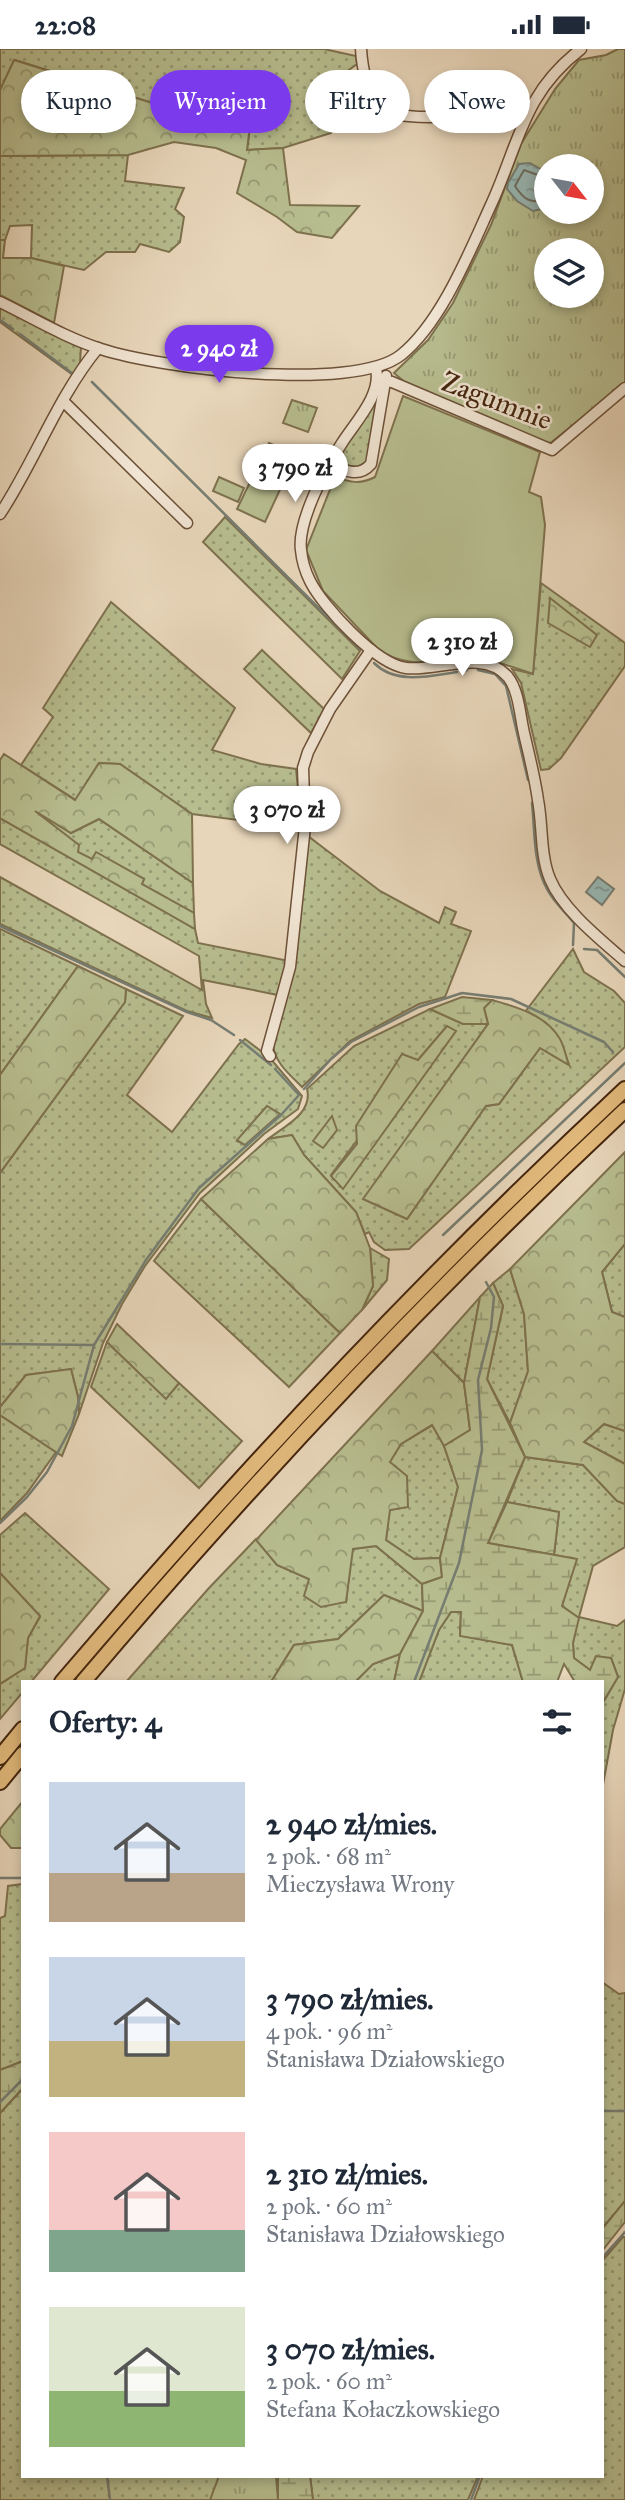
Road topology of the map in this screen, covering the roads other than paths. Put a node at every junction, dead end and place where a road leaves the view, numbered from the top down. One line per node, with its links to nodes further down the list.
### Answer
1 (361, 49): 4 (street)
2 (581, 49): 3 (street)
3 (530, 109)
4 (424, 116)
5 (518, 133): 8 (street)
6 (0, 302): 7 (street)
7 (97, 348): 8 (street); 11 (street)
8 (381, 366): 9 (street)
9 (381, 381): 10 (street, Zagumnie); 12 (street); 12 (street)
10 (625, 389)
11 (63, 401): 13 (street); 14 (street)
12 (331, 464): 15 (street)
13 (0, 514)
14 (187, 523)
15 (371, 650): 16 (street); 17 (street)
16 (625, 961)
17 (271, 1056)
18 (625, 1089): 20 (highway)
19 (625, 1110): 21 (highway)
20 (64, 1680)
21 (85, 1680)
22 (21, 1731): 24 (highway)
23 (21, 1756): 25 (highway)
24 (0, 1757)
25 (0, 1782)

